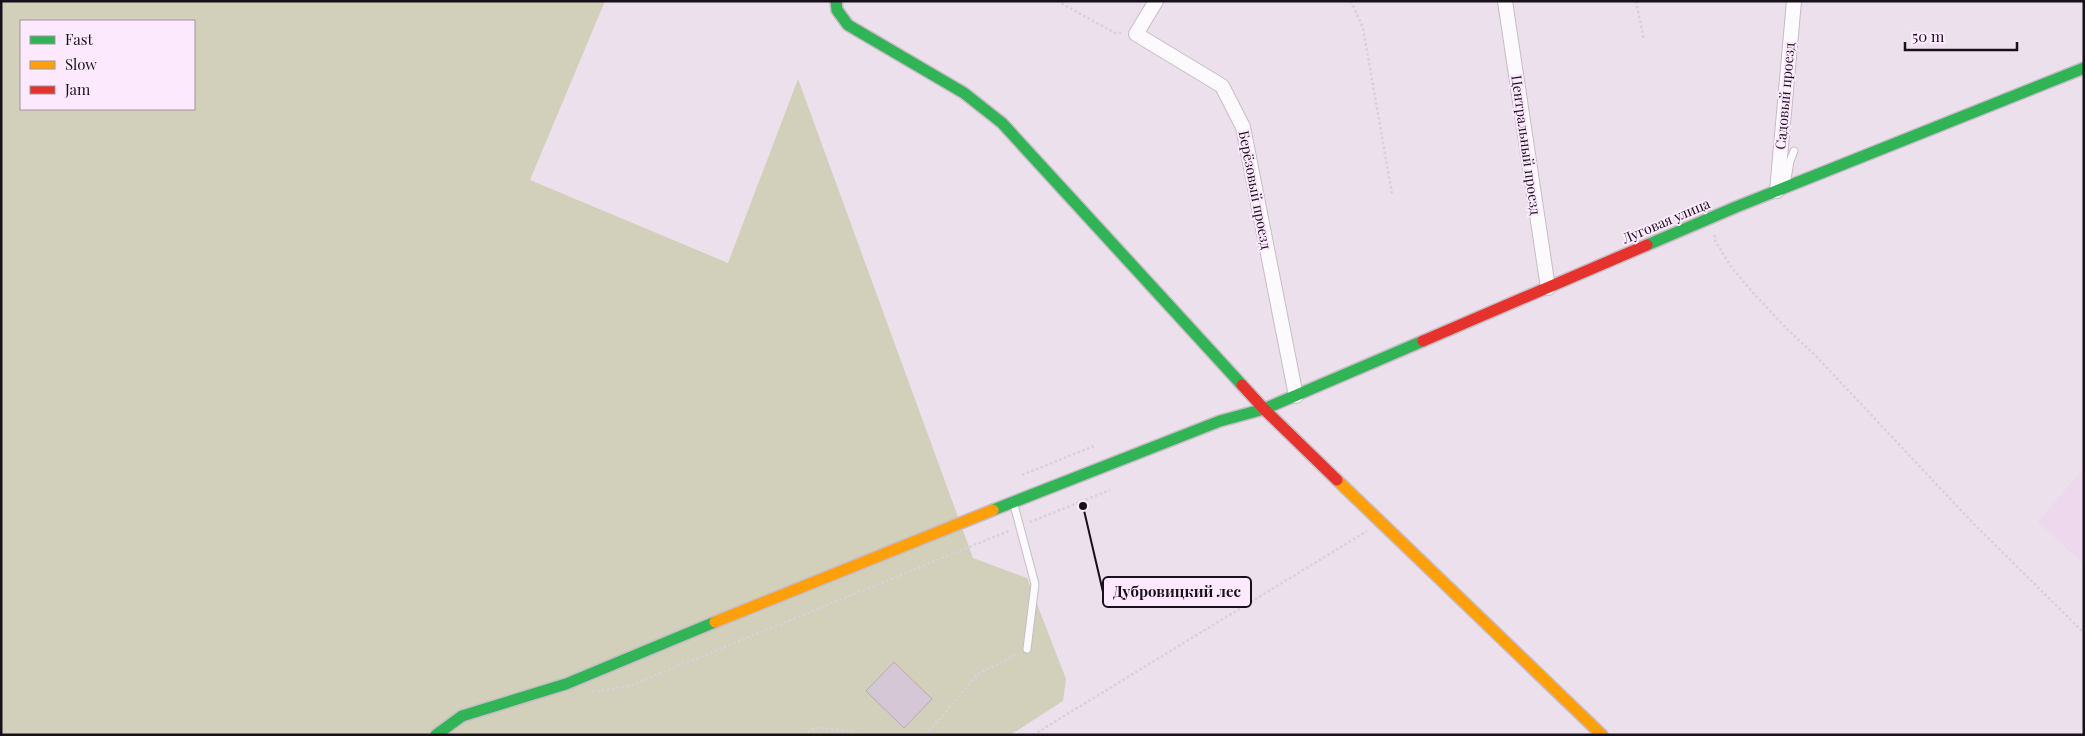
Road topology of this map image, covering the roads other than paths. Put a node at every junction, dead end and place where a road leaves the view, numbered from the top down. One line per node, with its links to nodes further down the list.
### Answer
1 (836, 1): 10 (street)
2 (1156, 1): 9 (street, Берёзовый проезд)
3 (1505, 1): 8 (street, Центральный проезд)
4 (1794, 1): 7 (street, Садовый проезд)
5 (2084, 68): 7 (street, Луговая улица)
6 (1794, 151): 7 (lane)
7 (1782, 189): 8 (street, Луговая улица)
8 (1548, 288): 9 (street, Луговая улица)
9 (1296, 396): 10 (street, Луговая улица)
10 (1264, 409): 11 (street, Луговая улица); 14 (street)
11 (1013, 502): 12 (lane); 13 (street, Луговая улица)
12 (1027, 649)
13 (436, 735)
14 (1602, 735)

